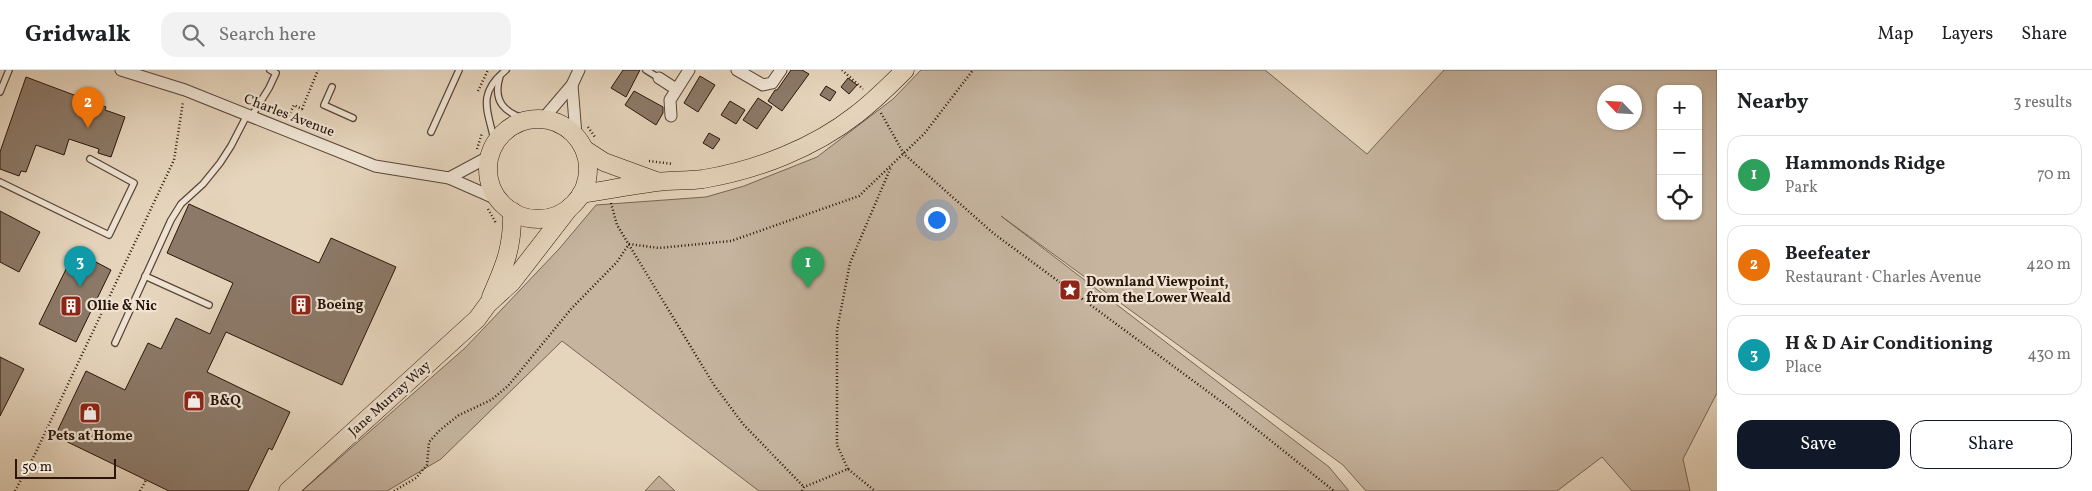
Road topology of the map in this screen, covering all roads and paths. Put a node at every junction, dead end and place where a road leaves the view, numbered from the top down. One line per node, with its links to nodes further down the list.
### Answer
1 (9, 70): 20 (lane)
2 (121, 70): 19 (street, Charles Avenue)
3 (270, 70): 23 (lane)
4 (318, 70): 27 (path)
5 (459, 70): 29 (lane)
6 (579, 70): 16 (street)
7 (646, 70): 15 (lane)
8 (689, 70): 18 (street)
9 (737, 70): 10 (street)
10 (781, 70)
11 (842, 70): 21 (path)
12 (904, 70): 21 (main road)
13 (973, 70): 32 (path)
14 (503, 72): 26 (lane); 31 (lane)
15 (659, 78): 18 (street)
16 (572, 85): 22 (street); 26 (street)
17 (332, 87): 25 (lane)
18 (676, 89): 24 (street)
19 (185, 90): 23 (street, Charles Avenue); 52 (path)
20 (0, 92)
21 (869, 93): 32 (path); 39 (main road)
22 (574, 112): 30 (street); 30 (path)
23 (249, 116): 27 (street, Charles Avenue); 45 (lane)
24 (671, 116)
25 (353, 118)
26 (536, 119): 30 (main road); 31 (main road)
27 (283, 130): 37 (street, Charles Avenue)
28 (482, 131): 31 (path)
29 (431, 132)
30 (585, 141): 39 (main road); 40 (main road)
31 (486, 151): 37 (street); 42 (main road)
32 (904, 154): 36 (path); 58 (path)
33 (90, 159): 38 (lane)
34 (647, 160): 35 (path)
35 (680, 164)
36 (892, 165): 44 (path); 49 (path)
37 (449, 178): 42 (street, Charles Avenue)
38 (0, 182)
39 (658, 182): 40 (main road)
40 (576, 201): 42 (main road); 46 (main road, Jane Murray Way)
41 (611, 204): 44 (path)
42 (499, 206): 43 (path); 46 (main road, Jane Murray Way)
43 (498, 227)
44 (629, 244): 51 (path); 55 (path)
45 (145, 276): 47 (lane); 48 (lane)
46 (488, 304): 54 (main road, Jane Murray Way)
47 (209, 305)
48 (115, 342)
49 (848, 469): 51 (path); 57 (path)
50 (146, 480): 53 (path)
51 (804, 486): 56 (path)
52 (15, 491)
53 (140, 491)
54 (288, 491)
55 (394, 491)
56 (802, 491)
57 (875, 491)
58 (1334, 491)

